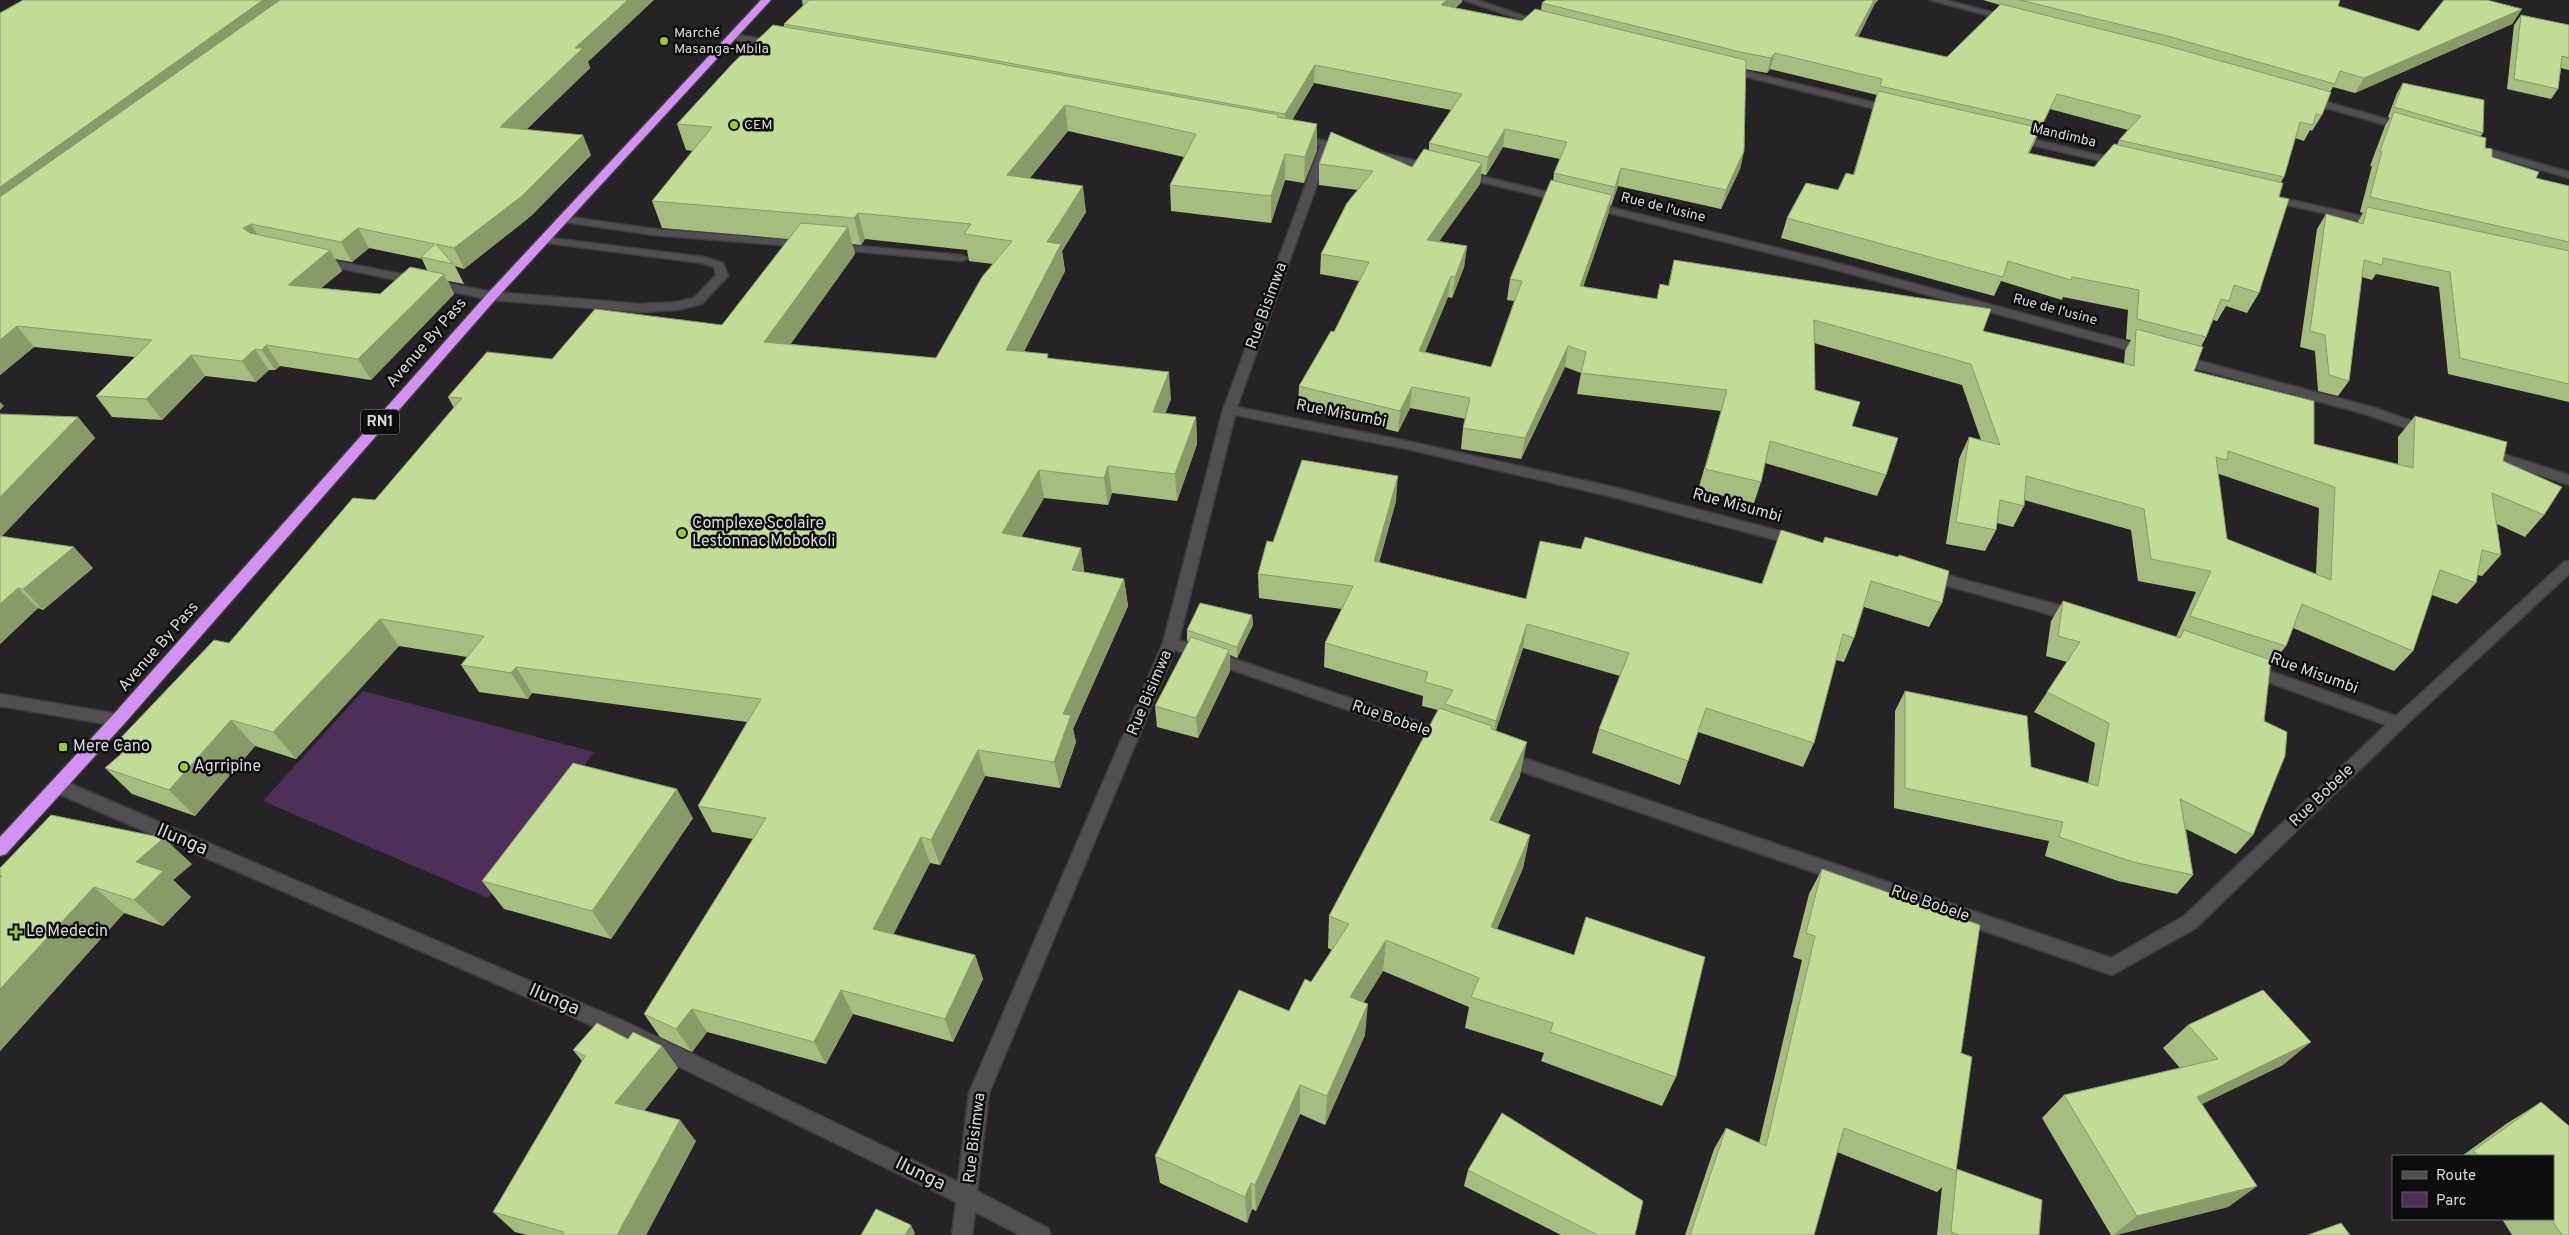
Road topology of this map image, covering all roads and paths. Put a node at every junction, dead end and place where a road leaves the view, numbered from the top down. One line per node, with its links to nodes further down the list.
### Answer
1 (766, 0): 6 (highway, Avenue By Pass / RN1)
2 (1468, 0): 5 (street)
3 (1936, 0): 4 (street)
4 (2020, 21)
5 (1554, 27)
6 (732, 37): 7 (street); 19 (highway, Avenue By Pass / RN1)
7 (789, 46)
8 (1718, 67): 10 (street)
9 (2293, 95): 11 (street)
10 (1900, 112)
11 (2416, 131)
12 (2006, 136): 16 (street, Mandimba)
13 (1288, 137): 14 (street, Rue de l'usine)
14 (1326, 144): 25 (street, Rue Bisimwa); 26 (street, Rue de l'usine)
15 (2463, 145): 17 (street)
16 (2130, 165)
17 (2569, 175)
18 (2255, 194): 20 (street)
19 (562, 219): 21 (highway, Avenue By Pass / RN1); 22 (street)
20 (2389, 225)
21 (543, 240): 24 (highway, Avenue By Pass / RN1); 24 (street)
22 (962, 258)
23 (310, 259): 24 (street)
24 (492, 296): 36 (highway, Avenue By Pass / RN1)
25 (1230, 410): 29 (street, Rue Misumbi); 33 (street, Rue Bisimwa)
26 (2442, 436)
27 (2478, 449): 28 (street)
28 (2569, 480)
29 (1813, 545)
30 (2569, 566): 37 (street, Rue Bobele)
31 (1918, 572): 32 (street)
32 (2088, 619)
33 (1171, 643): 38 (street, Rue Bobele); 42 (street, Rue Bisimwa)
34 (2238, 666): 37 (street, Rue Misumbi)
35 (0, 700): 36 (street)
36 (118, 720): 40 (highway, Avenue By Pass / RN1)
37 (2398, 723): 39 (street, Rue Bobele)
38 (1461, 743)
39 (1489, 753)
40 (58, 786): 41 (highway, Avenue By Pass / RN1); 42 (street, Ilunga)
41 (0, 849)
42 (968, 1197): 43 (street, Rue Bisimwa); 44 (street, Ilunga)
43 (962, 1235)
44 (1041, 1235)

